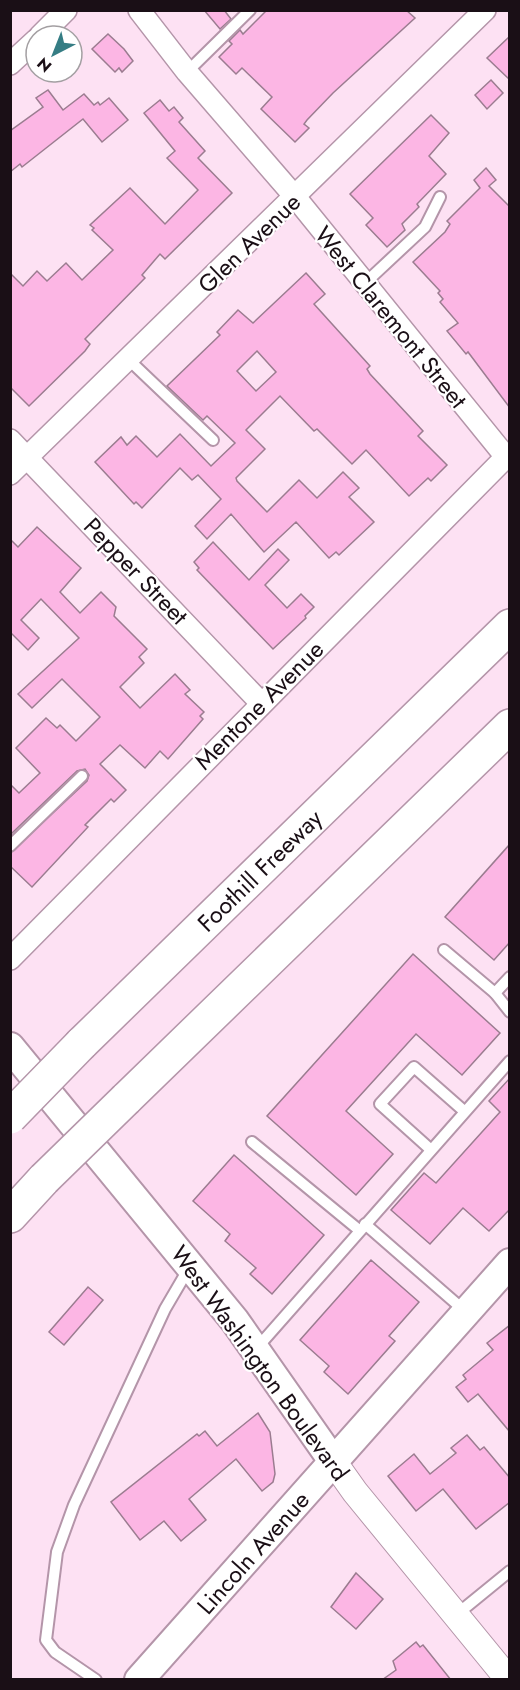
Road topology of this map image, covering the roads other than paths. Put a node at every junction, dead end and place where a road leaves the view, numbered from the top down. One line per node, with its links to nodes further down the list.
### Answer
1 (66, 10): 5 (street)
2 (139, 10): 8 (street, West Claremont Street)
3 (250, 10): 8 (lane)
4 (485, 10): 10 (street, Glen Avenue)
5 (52, 24)
6 (24, 51): 7 (street)
7 (10, 64)
8 (187, 72): 10 (street, West Claremont Street)
9 (440, 197): 11 (lane)
10 (296, 198): 11 (street, West Claremont Street); 12 (street, Glen Avenue)
11 (364, 285): 15 (street, West Claremont Street)
12 (129, 360): 14 (lane); 16 (street, Glen Avenue)
13 (10, 440): 16 (street, Pepper Street)
14 (213, 440)
15 (508, 455): 19 (street, Mentone Avenue)
16 (28, 458): 17 (street, Glen Avenue); 19 (street, Pepper Street)
17 (10, 474)
18 (510, 626): 31 (highway, Foothill Freeway, bridge)
19 (261, 703): 24 (street, Mentone Avenue)
20 (510, 726): 34 (highway, bridge)
21 (82, 776): 22 (lane)
22 (10, 846)
23 (444, 950): 26 (lane)
24 (10, 959)
25 (510, 977): 26 (lane)
26 (495, 993): 27 (lane)
27 (510, 1012)
28 (10, 1047): 36 (main road, West Washington Boulevard)
29 (510, 1061): 30 (lane)
30 (464, 1111): 33 (lane); 33 (lane)
31 (10, 1117)
32 (252, 1142): 35 (lane)
33 (430, 1149): 35 (lane)
34 (10, 1216)
35 (362, 1227): 38 (lane); 39 (lane)
36 (190, 1265): 39 (main road, West Washington Boulevard); 44 (lane)
37 (503, 1275): 38 (main road, Lincoln Avenue)
38 (466, 1312): 40 (main road, Lincoln Avenue)
39 (255, 1350): 40 (main road, West Washington Boulevard)
40 (333, 1461): 42 (street, West Washington Boulevard); 43 (main road, Lincoln Avenue)
41 (510, 1571): 42 (lane)
42 (456, 1615): 45 (street, West Washington Boulevard)
43 (141, 1679)
44 (96, 1680)
45 (509, 1680)

